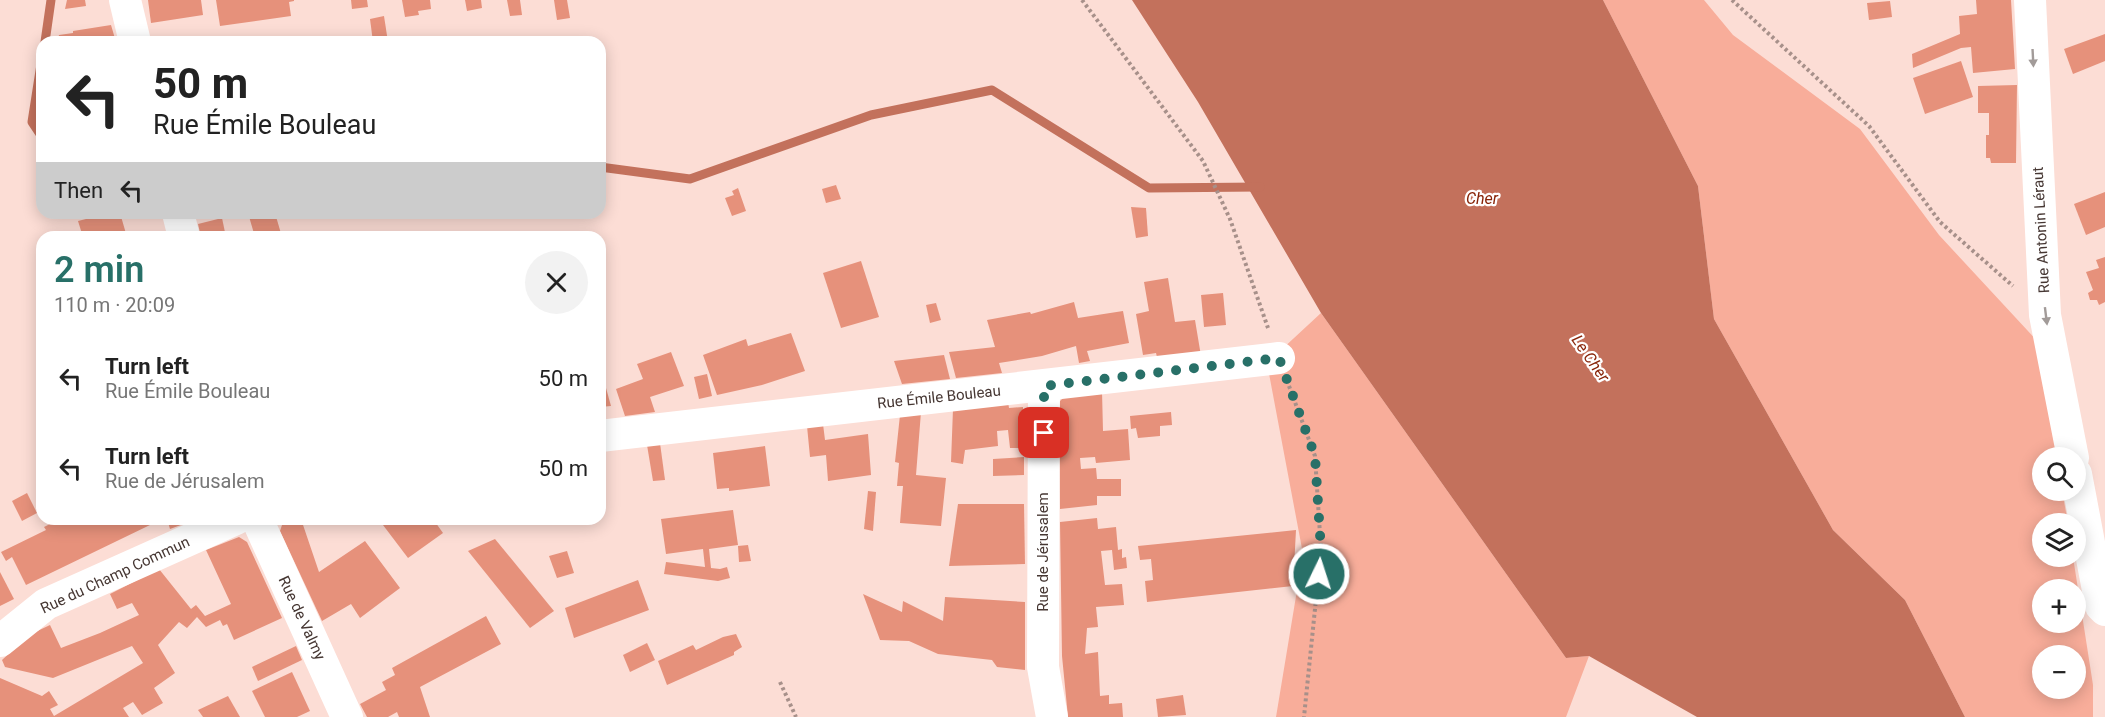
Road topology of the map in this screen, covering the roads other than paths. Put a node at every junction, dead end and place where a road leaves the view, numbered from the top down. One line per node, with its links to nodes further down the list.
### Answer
1 (125, 0): 3 (street)
2 (2030, 0): 7 (street, Rue Antonin Léraut, one-way to 7)
3 (134, 36)
4 (1279, 358): 5 (street, Rue Émile Bouleau)
5 (1044, 386): 6 (street, Rue Émile Bouleau); 14 (street, Rue de Jérusalem)
6 (606, 435)
7 (2071, 447)
8 (2081, 501): 11 (street)
9 (223, 525): 12 (street, Rue du Champ Commun)
10 (259, 525): 13 (street, Rue de Valmy)
11 (2104, 614)
12 (0, 641)
13 (347, 717)
14 (1052, 717)

